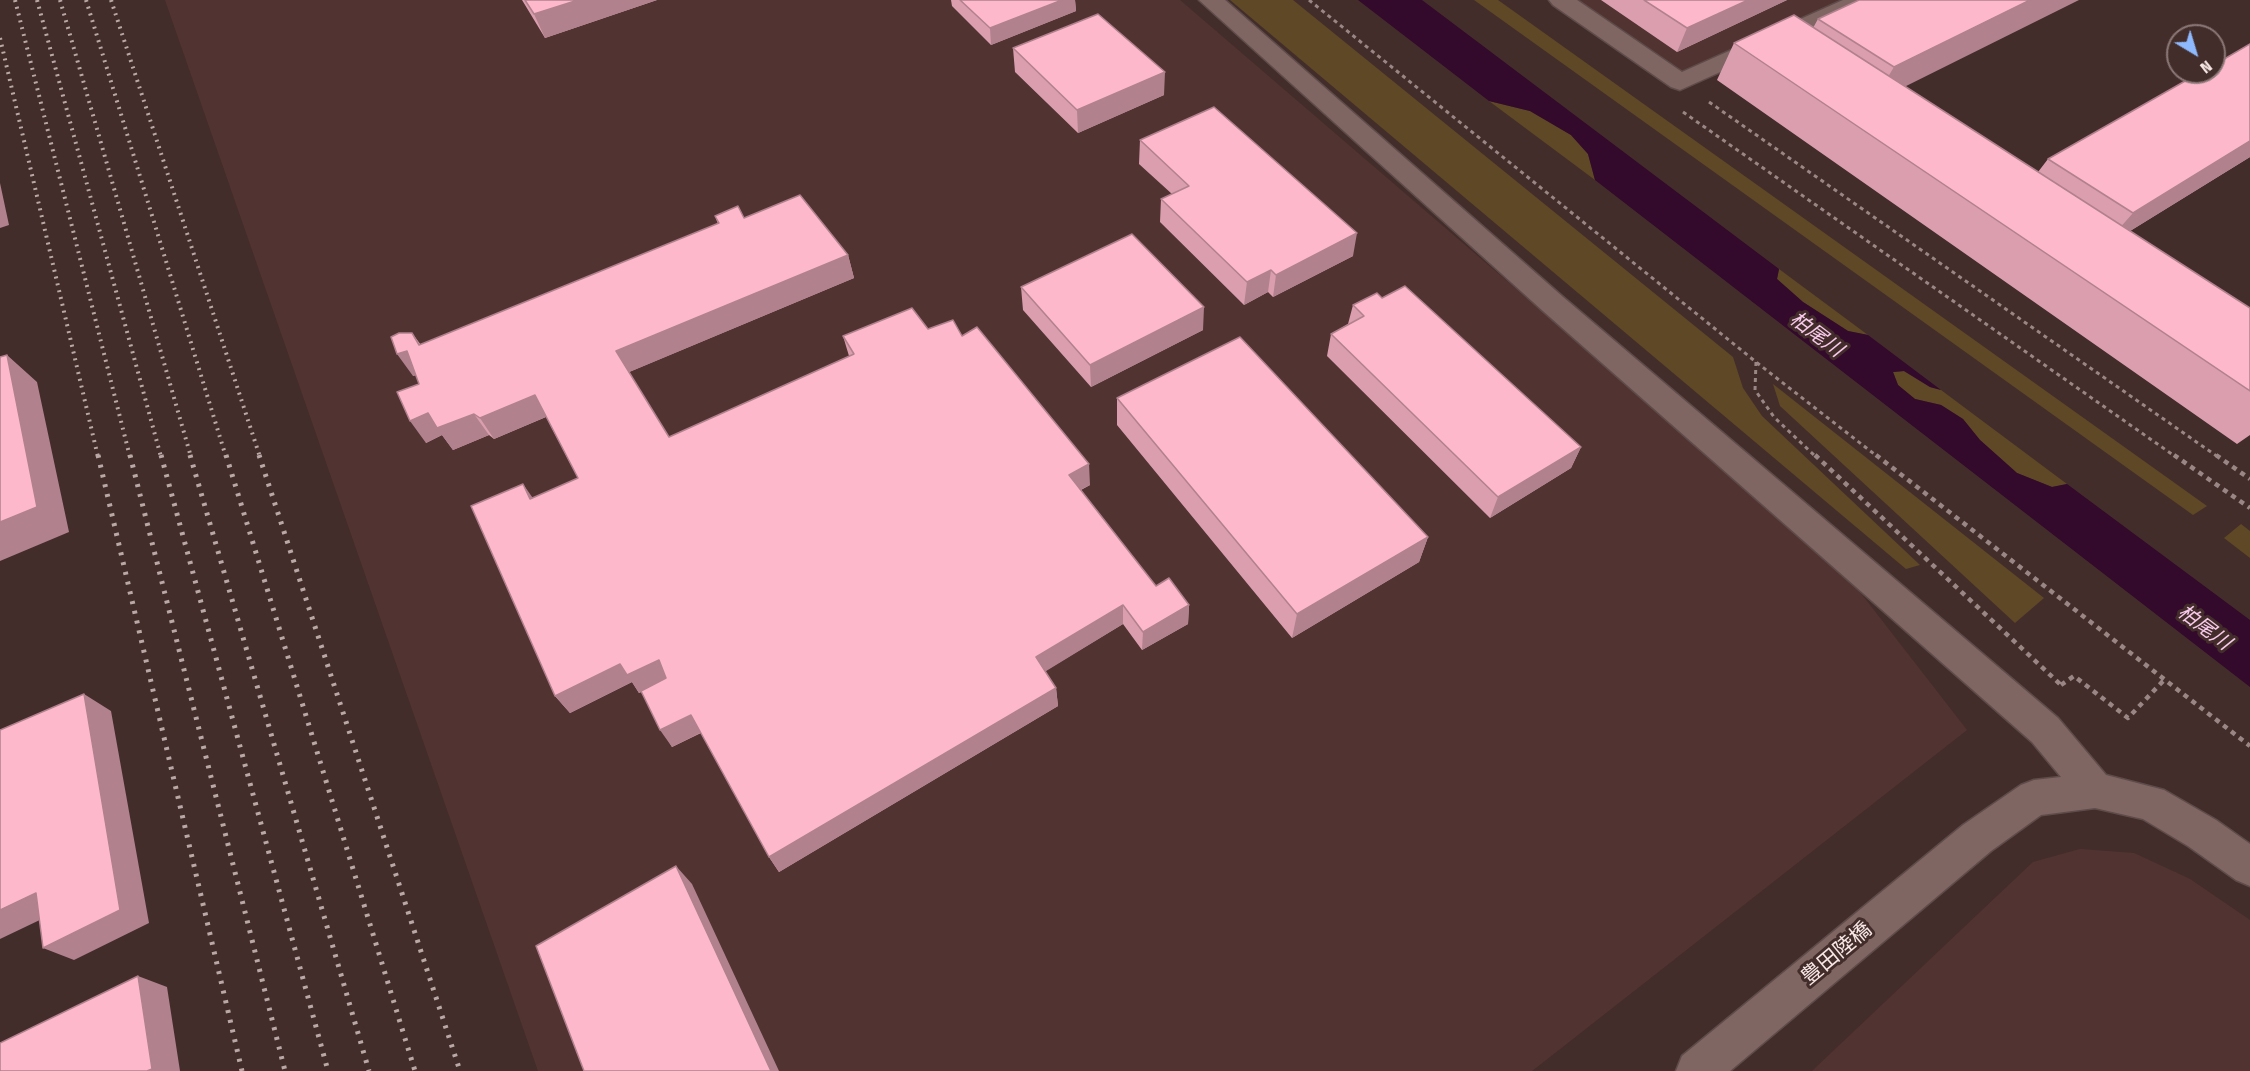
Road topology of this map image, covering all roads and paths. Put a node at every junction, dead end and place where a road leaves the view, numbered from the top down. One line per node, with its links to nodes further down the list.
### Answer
1 (1211, 0): 14 (street)
2 (1310, 0): 7 (path)
3 (1560, 0): 5 (street)
4 (1862, 0): 5 (street)
5 (1680, 82): 8 (path)
6 (1678, 108): 9 (path)
7 (1756, 362): 10 (path); 11 (path)
8 (2250, 479)
9 (2250, 508)
10 (2165, 680): 11 (path); 13 (path)
11 (2061, 685): 12 (path)
12 (2058, 696)
13 (2250, 746)
14 (2095, 790): 15 (street); 16 (street, 豊田陸橋)
15 (2250, 867)
16 (1697, 1071)

